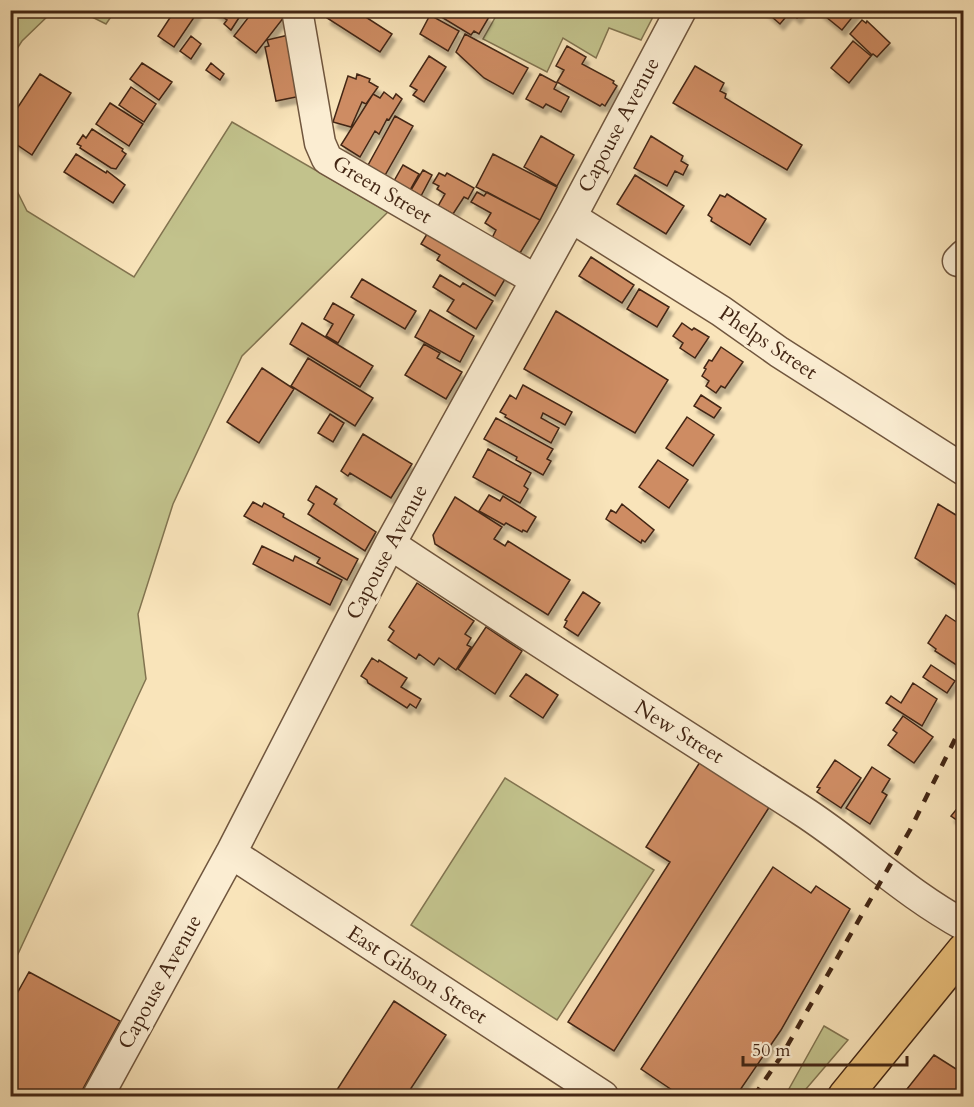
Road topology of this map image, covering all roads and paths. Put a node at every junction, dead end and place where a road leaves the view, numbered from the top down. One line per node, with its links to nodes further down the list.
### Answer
1 (297, 10): 4 (street, Green Street)
2 (681, 10): 3 (street, Capouse Avenue)
3 (571, 217): 4 (street, Capouse Avenue); 5 (street, Phelps Street)
4 (536, 280): 6 (street, Capouse Avenue)
5 (963, 470)
6 (390, 544): 7 (street, Capouse Avenue); 8 (street, New Street)
7 (231, 852): 10 (street, Capouse Avenue); 11 (street, East Gibson Street)
8 (963, 925)
9 (963, 950): 12 (main road)
10 (98, 1096)
11 (603, 1096)
12 (845, 1096)

